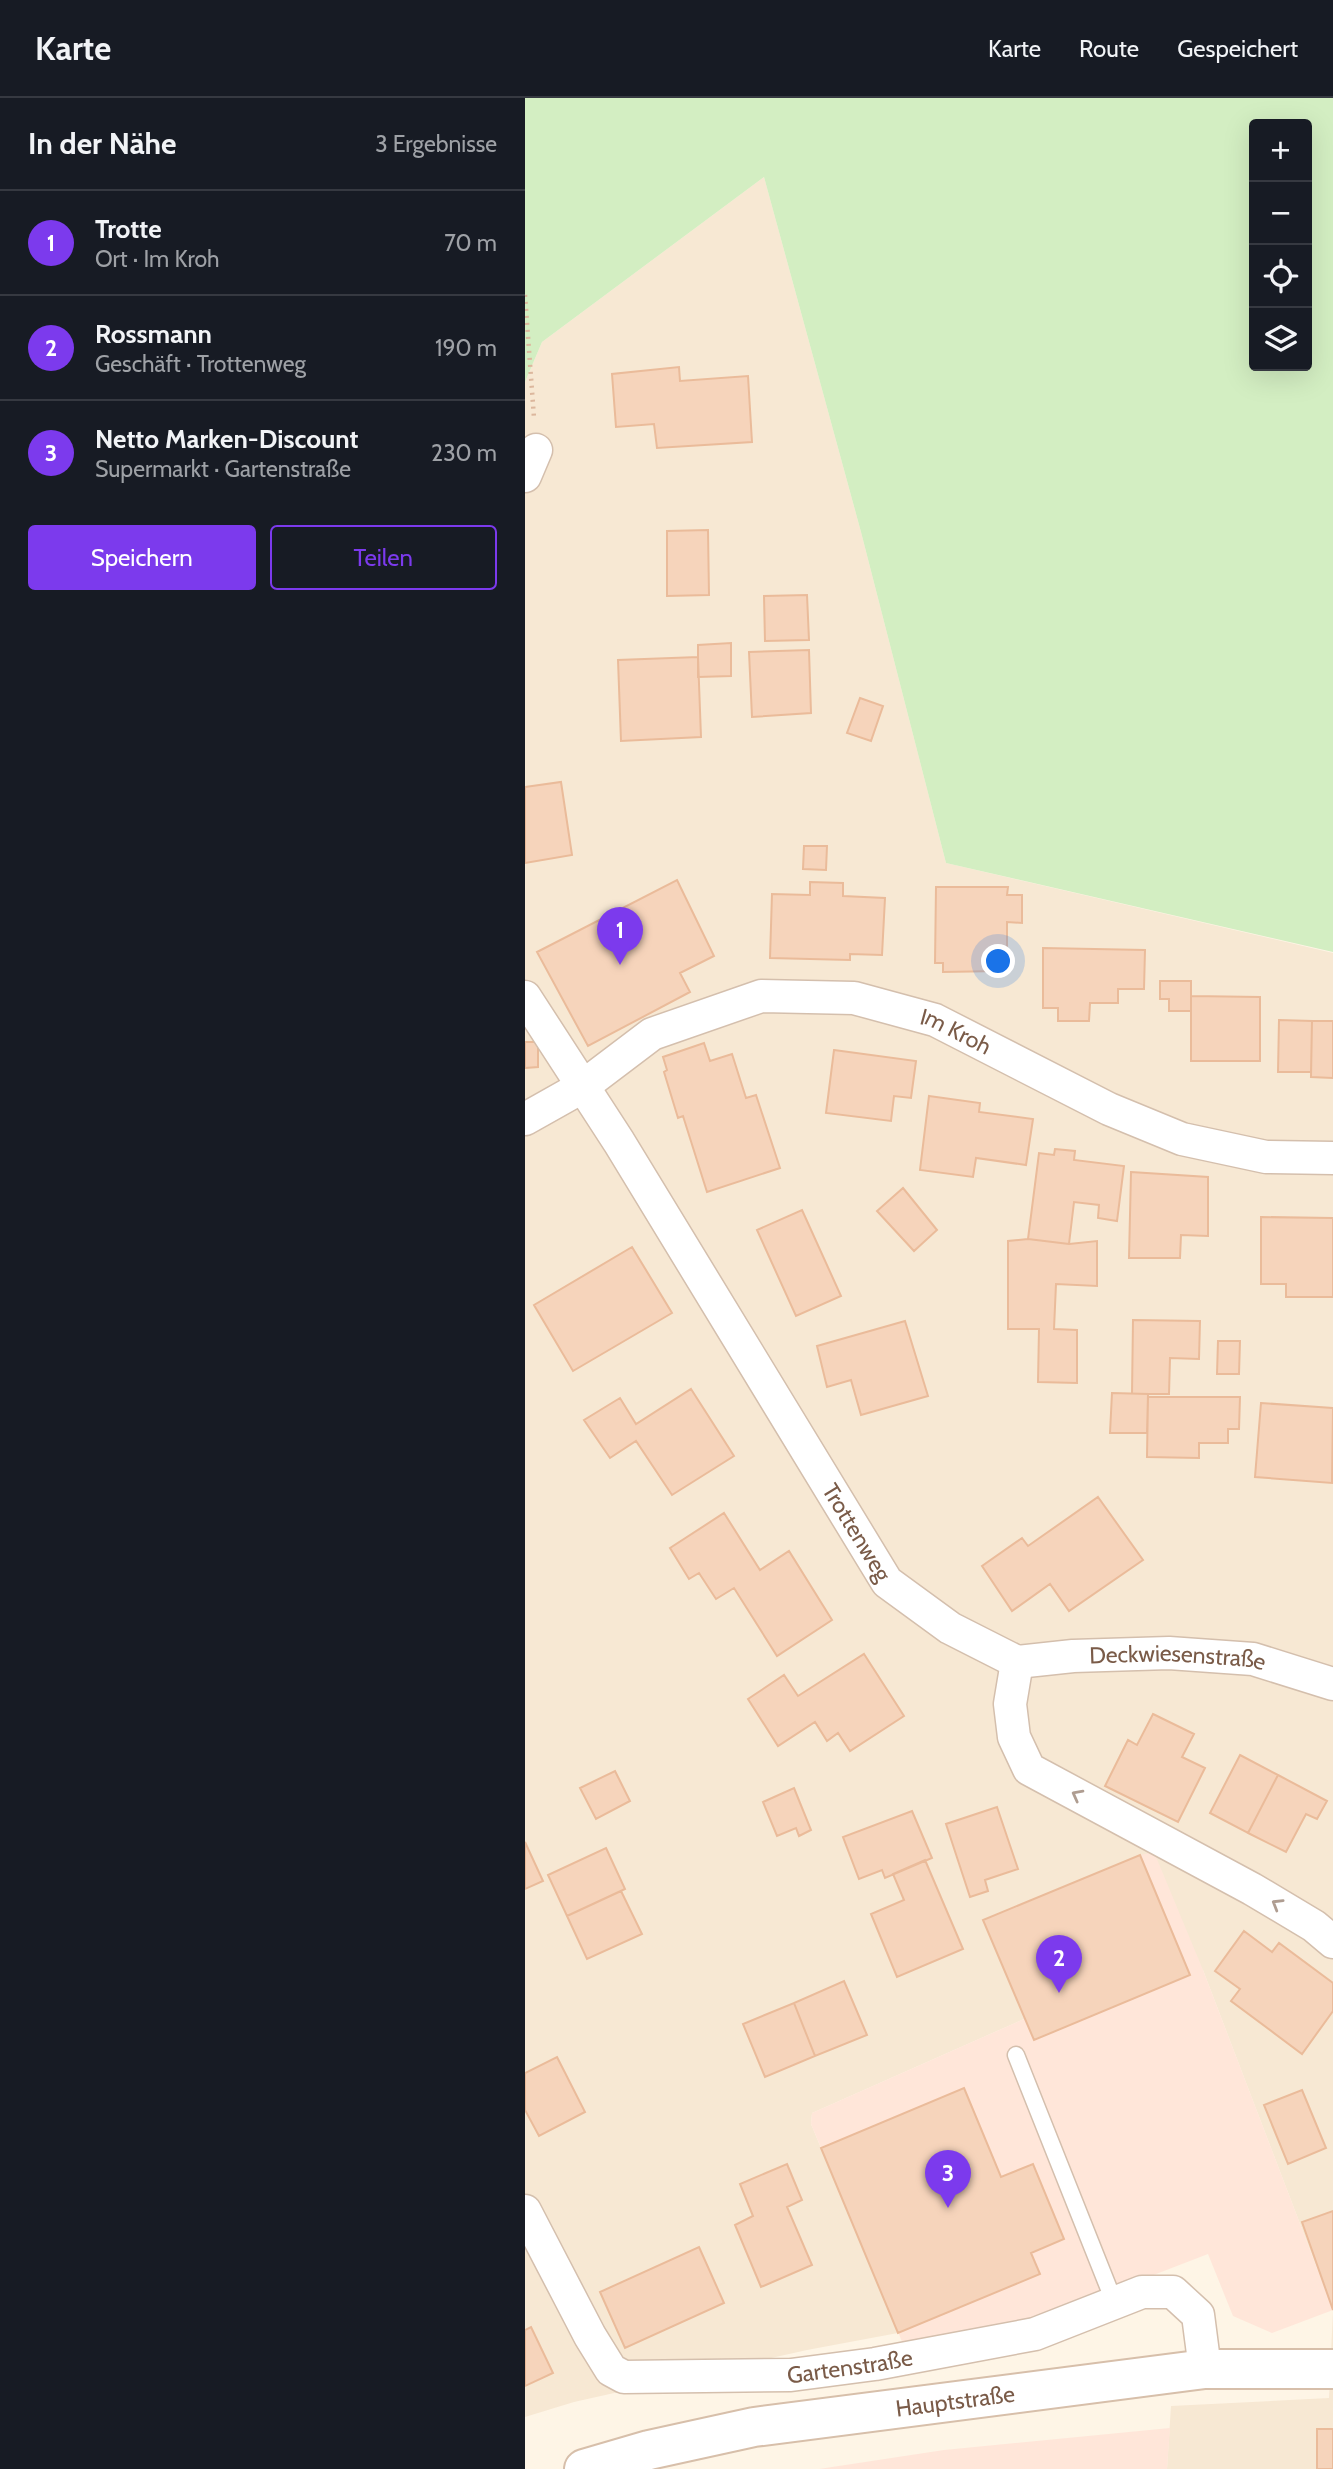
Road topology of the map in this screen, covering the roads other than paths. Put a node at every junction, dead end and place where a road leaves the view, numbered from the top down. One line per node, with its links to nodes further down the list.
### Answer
1 (525, 997): 2 (street, Trottenweg)
2 (582, 1087): 3 (street, Im Kroh); 4 (street, Im Kroh); 5 (street, Trottenweg)
3 (525, 1119)
4 (1333, 1158)
5 (1017, 1662): 6 (street, Deckwiesenstraße); 7 (street, one-way to 5)
6 (1333, 1684)
7 (1333, 1942)
8 (1016, 2055): 10 (lane)
9 (525, 2211): 10 (street, Gartenstraße)
10 (1115, 2304): 11 (street, Gartenstraße)
11 (1205, 2369): 12 (main road, Hauptstraße); 13 (main road, Hauptstraße)
12 (1333, 2369)
13 (584, 2469)

